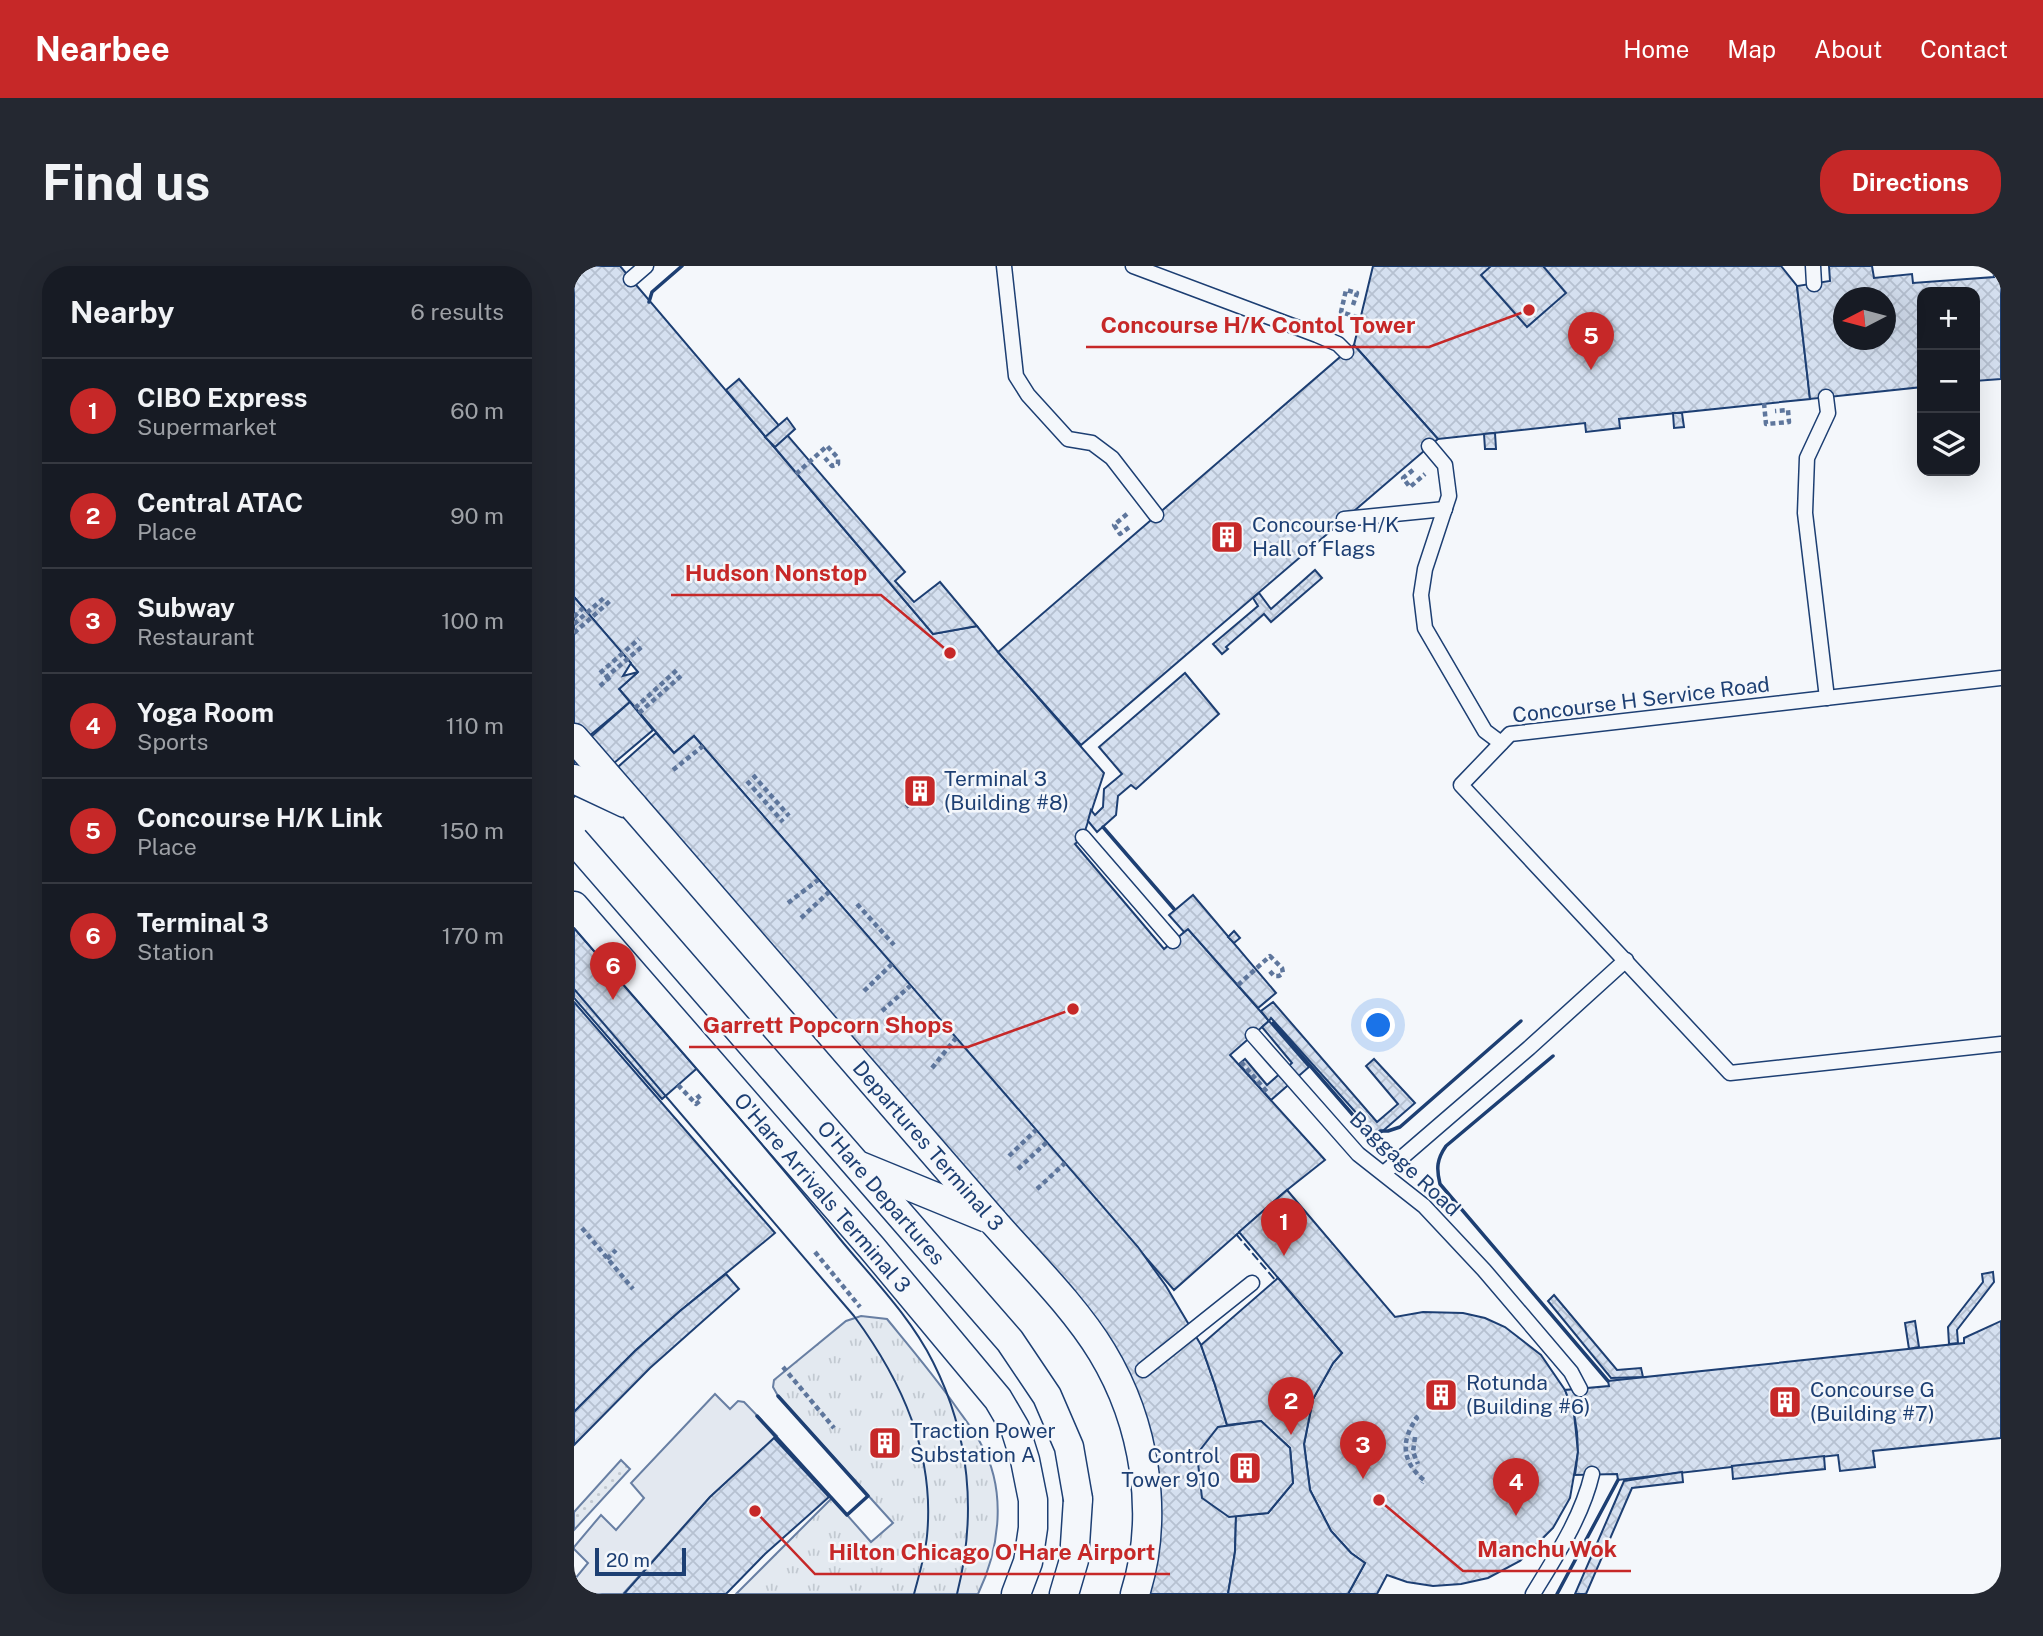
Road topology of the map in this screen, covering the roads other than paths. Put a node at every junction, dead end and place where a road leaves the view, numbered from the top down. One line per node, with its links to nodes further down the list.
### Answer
1 (646, 266): 5 (lane)
2 (1004, 266): 11 (lane)
3 (1133, 266): 7 (lane)
4 (1812, 266): 6 (lane)
5 (631, 279)
6 (1814, 284)
7 (1346, 352)
8 (1826, 397): 14 (lane)
9 (1429, 446): 10 (lane)
10 (1445, 509): 12 (lane); 16 (lane)
11 (1156, 515)
12 (1345, 519)
13 (2001, 678): 14 (lane, Concourse H Service Road)
14 (1827, 698): 16 (lane, Concourse H Service Road)
15 (574, 738): 18 (street, Departures Terminal 3)
16 (1501, 743): 23 (lane, Concourse H Service Road)
17 (574, 779): 18 (street)
18 (634, 807): 28 (street, Departures Terminal 3, bridge)
19 (1083, 837): 22 (lane)
20 (574, 840): 26 (street, O'Hare Departures, bridge)
21 (574, 906): 33 (street, O'Hare Arrivals Terminal 3)
22 (1173, 941)
23 (1626, 960): 25 (lane); 27 (lane)
24 (1253, 1035): 27 (lane, Baggage Road)
25 (2001, 1044)
26 (855, 1164): 28 (street, bridge); 34 (street, O'Hare Departures, bridge)
27 (1384, 1173): 31 (lane, Baggage Road)
28 (993, 1221): 35 (street, Departures Terminal 3)
29 (1252, 1283): 30 (lane)
30 (1143, 1370)
31 (1580, 1389)
32 (1591, 1474): 36 (lane)
33 (1016, 1594)
34 (1064, 1594)
35 (1135, 1594)
36 (1533, 1594)

